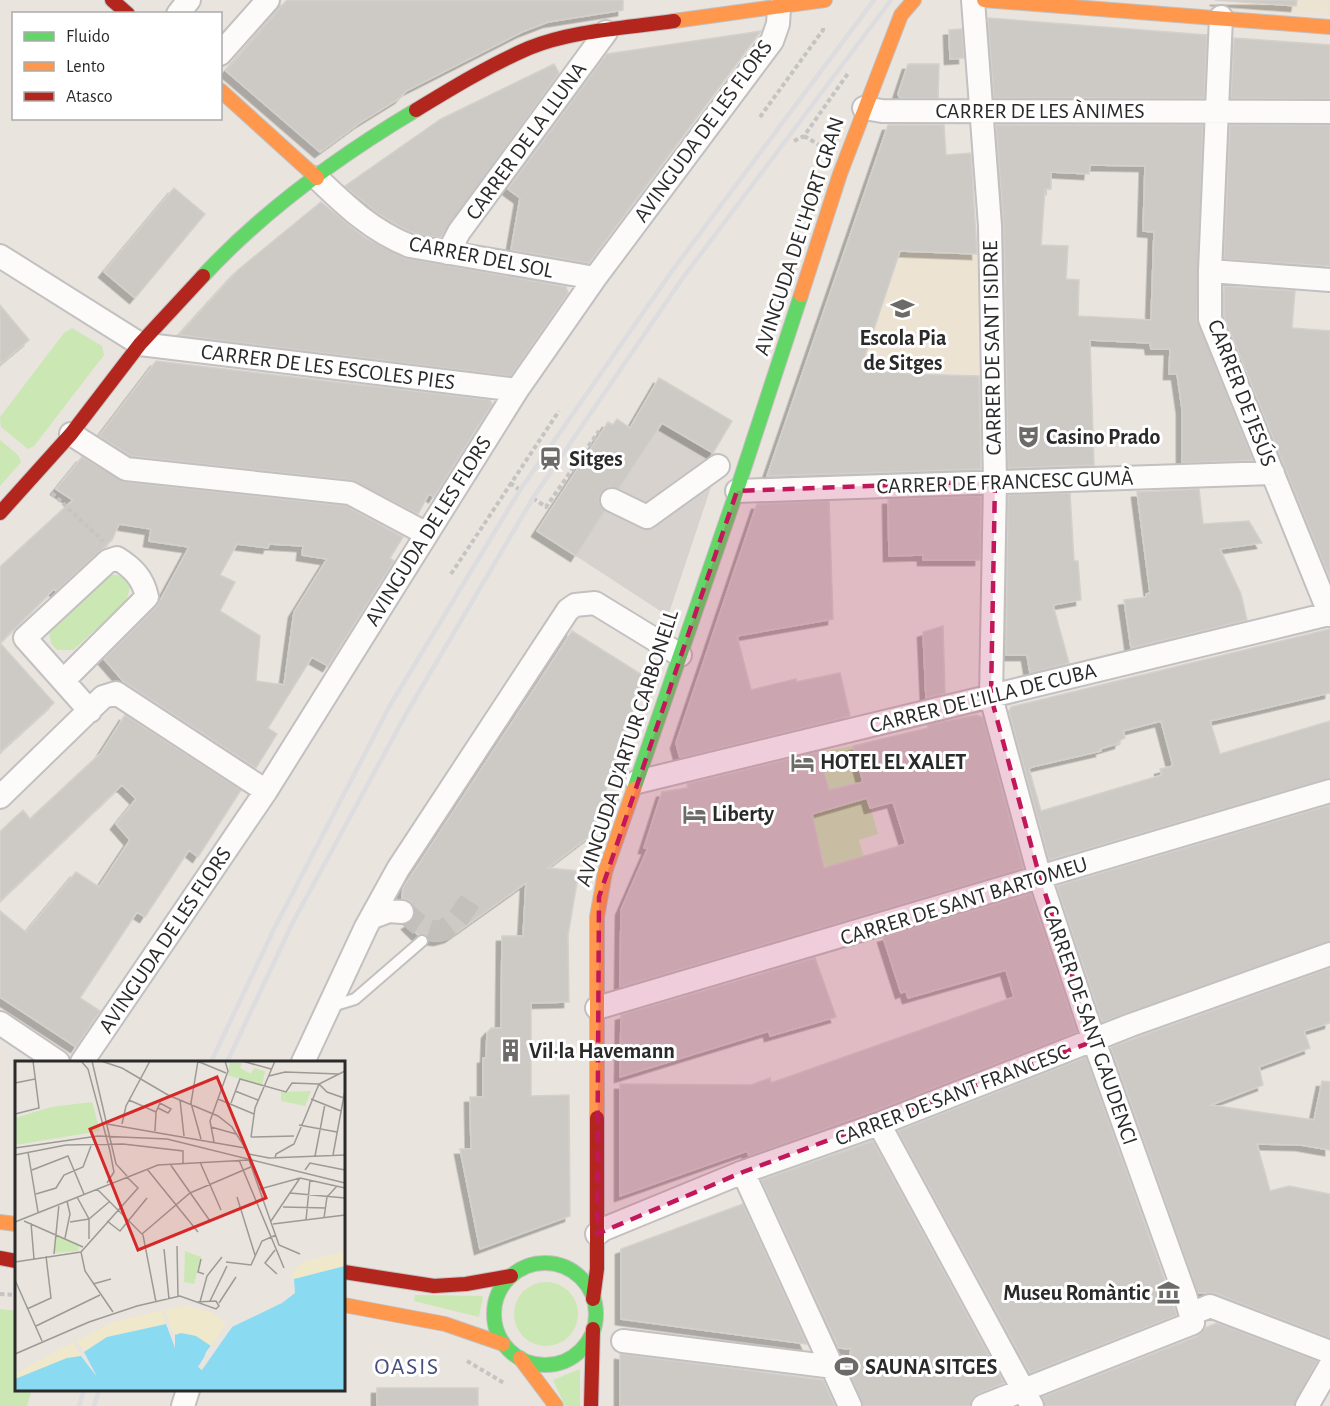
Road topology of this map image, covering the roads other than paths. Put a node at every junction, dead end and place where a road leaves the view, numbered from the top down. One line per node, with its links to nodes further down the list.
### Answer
1 (112, 0): 12 (street)
2 (189, 0): 13 (street)
3 (268, 0): 16 (street)
4 (825, 0): 9 (street)
5 (914, 0): 18 (street, AVINGUDA DE L'HORT GRAN)
6 (973, 0): 19 (street, CARRER DE SANT ISIDRE)
7 (984, 0): 10 (street)
8 (717, 8): 9 (street); 11 (street)
9 (779, 8): 26 (street, AVINGUDA DE LES FLORS)
10 (1221, 9): 14 (street); 20 (street, CARRER DE JESÚS)
11 (678, 11): 15 (street)
12 (126, 12)
13 (180, 12)
14 (1330, 27)
15 (606, 32): 22 (street); 23 (street, CARRER DE LA LLUNA)
16 (222, 52)
17 (222, 92): 22 (street)
18 (864, 108): 19 (street, CARRER DE LES ÀNIMES); 34 (street, AVINGUDA DE L'HORT GRAN)
19 (982, 110): 20 (street, CARRER DE LES ÀNIMES); 33 (street, CARRER DE SANT ISIDRE)
20 (1215, 112): 21 (street, CARRER DE LES ÀNIMES); 25 (street, CARRER DE JESÚS)
21 (1330, 112)
22 (317, 178): 23 (street, CARRER DEL SOL); 28 (street)
23 (448, 253): 26 (street, CARRER DEL SOL)
24 (0, 256): 28 (street)
25 (1210, 271): 27 (street); 32 (street, CARRER DE JESÚS)
26 (595, 278): 29 (street, AVINGUDA DE LES FLORS)
27 (1330, 280)
28 (140, 344): 29 (street, CARRER DE LES ESCOLES PIES); 30 (street)
29 (517, 390): 37 (street, AVINGUDA DE LES FLORS)
30 (71, 434): 36 (street); 37 (street)
31 (718, 466): 35 (street)
32 (1273, 473): 33 (street, CARRER DE FRANCESC GUMÀ); 38 (street, CARRER DE JESÚS)
33 (995, 481): 34 (street, CARRER DE FRANCESC GUMÀ); 41 (street, CARRER DE SANT ISIDRE)
34 (736, 491): 39 (street, AVINGUDA D'ARTUR CARBONELL)
35 (612, 500)
36 (0, 513)
37 (425, 533): 44 (street, AVINGUDA DE LES FLORS)
38 (1330, 614): 41 (street, CARRER DE L'ILLA DE CUBA)
39 (680, 655): 43 (street, AVINGUDA D'ARTUR CARBONELL); 49 (street)
40 (64, 680): 40 (street); 42 (street)
41 (991, 697): 43 (street, CARRER DE L'ILLA DE CUBA); 47 (street, CARRER DE SANT GAUDENCI)
42 (90, 711): 44 (street); 46 (street)
43 (637, 782): 53 (street, AVINGUDA D'ARTUR CARBONELL)
44 (266, 791): 57 (street, AVINGUDA DE LES FLORS)
45 (1330, 791): 47 (street, CARRER DE SANT BARTOMEU)
46 (0, 797)
47 (1040, 878): 53 (street, CARRER DE SANT BARTOMEU); 55 (street, CARRER DE SANT GAUDENCI)
48 (402, 912): 49 (street)
49 (373, 917): 52 (street)
50 (422, 941): 52 (lane)
51 (1330, 954): 55 (street, CARRER DE SANT FRANCESC)
52 (328, 1007): 58 (street)
53 (597, 1008): 63 (street, AVINGUDA D'ARTUR CARBONELL)
54 (0, 1023): 56 (street)
55 (1094, 1041): 59 (street, CARRER DE SANT FRANCESC); 72 (street, CARRER DE SANT GAUDENCI)
56 (57, 1061)
57 (83, 1061)
58 (303, 1061)
59 (879, 1124): 60 (street, CARRER DE SANT FRANCESC); 81 (street)
60 (743, 1172): 63 (street, CARRER DE SANT FRANCESC); 79 (street)
61 (0, 1222): 62 (street)
62 (15, 1223)
63 (589, 1234): 70 (street, AVINGUDA D'ARTUR CARBONELL)
64 (562, 1252): 67 (street)
65 (0, 1258): 66 (street)
66 (15, 1261)
67 (546, 1262): 69 (street); 70 (street)
68 (345, 1272): 69 (street)
69 (512, 1276): 75 (street)
70 (593, 1299): 73 (street)
71 (345, 1305): 75 (street)
72 (1191, 1314): 76 (street); 81 (street)
73 (593, 1329): 77 (street); 84 (street)
74 (623, 1341): 79 (street)
75 (503, 1344): 77 (street)
76 (1330, 1352)
77 (520, 1358): 83 (street)
78 (1330, 1366): 87 (street)
79 (834, 1367): 85 (street)
80 (187, 1391): 82 (street)
81 (1028, 1398): 86 (street)
82 (183, 1406)
83 (556, 1406)
84 (591, 1406)
85 (850, 1406)
86 (983, 1406)
87 (1307, 1406)

